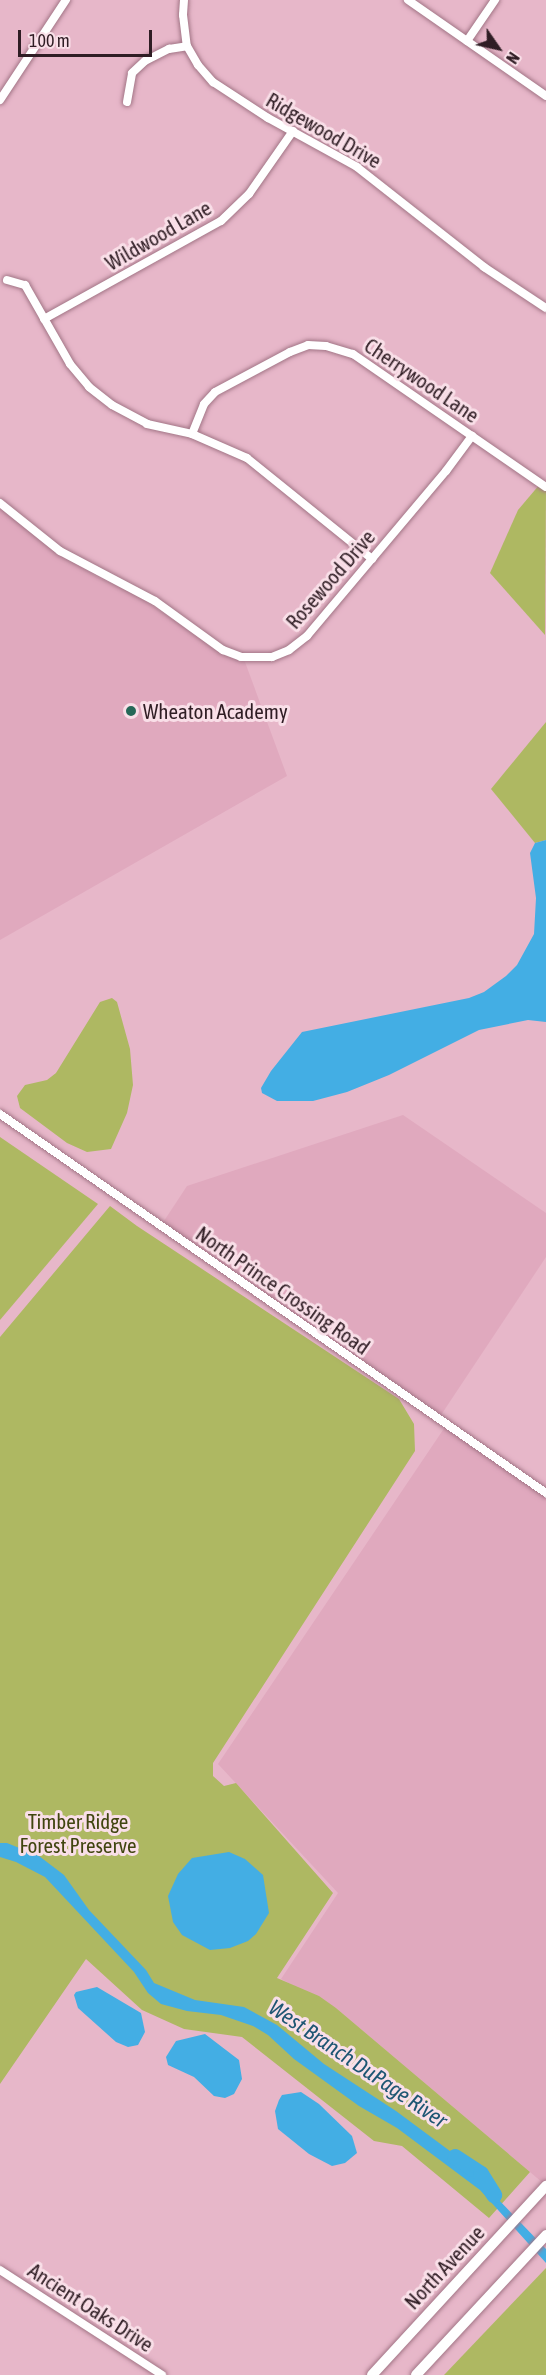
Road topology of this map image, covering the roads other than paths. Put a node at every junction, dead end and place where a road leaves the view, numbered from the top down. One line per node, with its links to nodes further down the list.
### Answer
1 (66, 0): 8 (street)
2 (184, 0): 6 (street, Ridgewood Drive)
3 (408, 0): 5 (street)
4 (495, 0): 5 (street)
5 (467, 41): 7 (street)
6 (187, 46): 9 (street); 10 (street, Ridgewood Drive)
7 (546, 96)
8 (0, 100)
9 (127, 102)
10 (293, 131): 12 (street, Ridgewood Drive); 13 (street, Wildwood Lane)
11 (7, 280): 13 (street)
12 (546, 308)
13 (44, 319): 14 (street)
14 (192, 434): 15 (street, Cherrywood Lane); 18 (street)
15 (472, 436): 16 (street, Cherrywood Lane); 18 (street, Rosewood Drive)
16 (546, 487)
17 (0, 503): 18 (street, Rosewood Drive)
18 (372, 560)
19 (0, 1114): 20 (street, North Prince Crossing Road)
20 (546, 1493)
21 (546, 2187): 25 (main road, North Avenue)
22 (546, 2235): 26 (main road)
23 (0, 2270): 24 (street, Ancient Oaks Drive)
24 (162, 2375)
25 (372, 2375)
26 (416, 2375)

